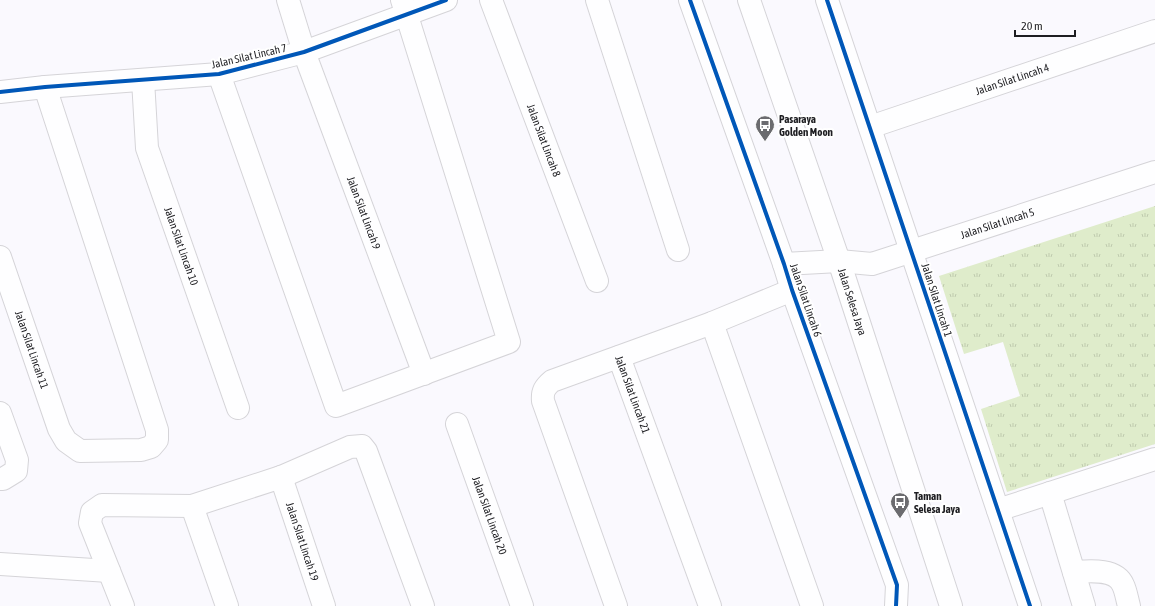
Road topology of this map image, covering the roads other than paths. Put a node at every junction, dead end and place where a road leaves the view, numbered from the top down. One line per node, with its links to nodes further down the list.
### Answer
1 (288, 0): 10 (street, Jalan Silat Lincah 9)
2 (446, 0): 8 (street, Jalan Silat Lincah 7)
3 (491, 0): 22 (street, Jalan Silat Lincah 8)
4 (597, 0): 17 (street)
5 (690, 0): 21 (street, Jalan Silat Lincah 6)
6 (749, 0): 20 (street, Jalan Selesa Jaya)
7 (830, 1): 15 (street, Jalan Silat Lincah 1)
8 (404, 7): 10 (street, Jalan Silat Lincah 7); 26 (street)
9 (1155, 31): 15 (street, Jalan Silat Lincah 4)
10 (304, 52): 11 (street, Jalan Silat Lincah 7); 26 (street, Jalan Silat Lincah 9)
11 (219, 74): 12 (street, Jalan Silat Lincah 7); 26 (street)
12 (143, 80): 13 (street, Jalan Silat Lincah 7); 27 (street, Jalan Silat Lincah 10)
13 (45, 87): 14 (street, Jalan Silat Lincah 7); 19 (street, Jalan Silat Lincah 11)
14 (0, 92)
15 (870, 127): 18 (street, Jalan Silat Lincah 1)
16 (1155, 172): 18 (street, Jalan Silat Lincah 5)
17 (678, 250)
18 (911, 251): 20 (street, Jalan Silat Lincah 5); 35 (street, Jalan Silat Lincah 1)
19 (0, 257)
20 (838, 261): 21 (street, Jalan Silat Lincah 6); 48 (street, Jalan Selesa Jaya)
21 (784, 264): 23 (street, Jalan Silat Lincah 6)
22 (597, 281)
23 (792, 290): 24 (street, Jalan Silat Lincah 21); 47 (street, Jalan Silat Lincah 6)
24 (712, 323): 25 (street, Jalan Silat Lincah 21); 46 (street)
25 (619, 357): 44 (street); 45 (street, Jalan Silat Lincah 21)
26 (424, 374)
27 (238, 408)
28 (0, 413): 31 (street)
29 (457, 424): 43 (street, Jalan Silat Lincah 20)
30 (1155, 459): 33 (street)
31 (8, 475)
32 (281, 477): 34 (street); 41 (street, Jalan Silat Lincah 19); 42 (street)
33 (1050, 493): 35 (street); 38 (street)
34 (192, 506): 37 (street); 40 (street)
35 (998, 510): 49 (street, Jalan Silat Lincah 1)
36 (0, 564): 37 (street)
37 (109, 571): 39 (street)
38 (1074, 572): 50 (street); 51 (street)
39 (123, 606)
40 (227, 606)
41 (324, 606)
42 (423, 606)
43 (522, 606)
44 (616, 606)
45 (710, 606)
46 (812, 606)
47 (896, 606)
48 (950, 606)
49 (1030, 606)
50 (1084, 606)
51 (1129, 606)

